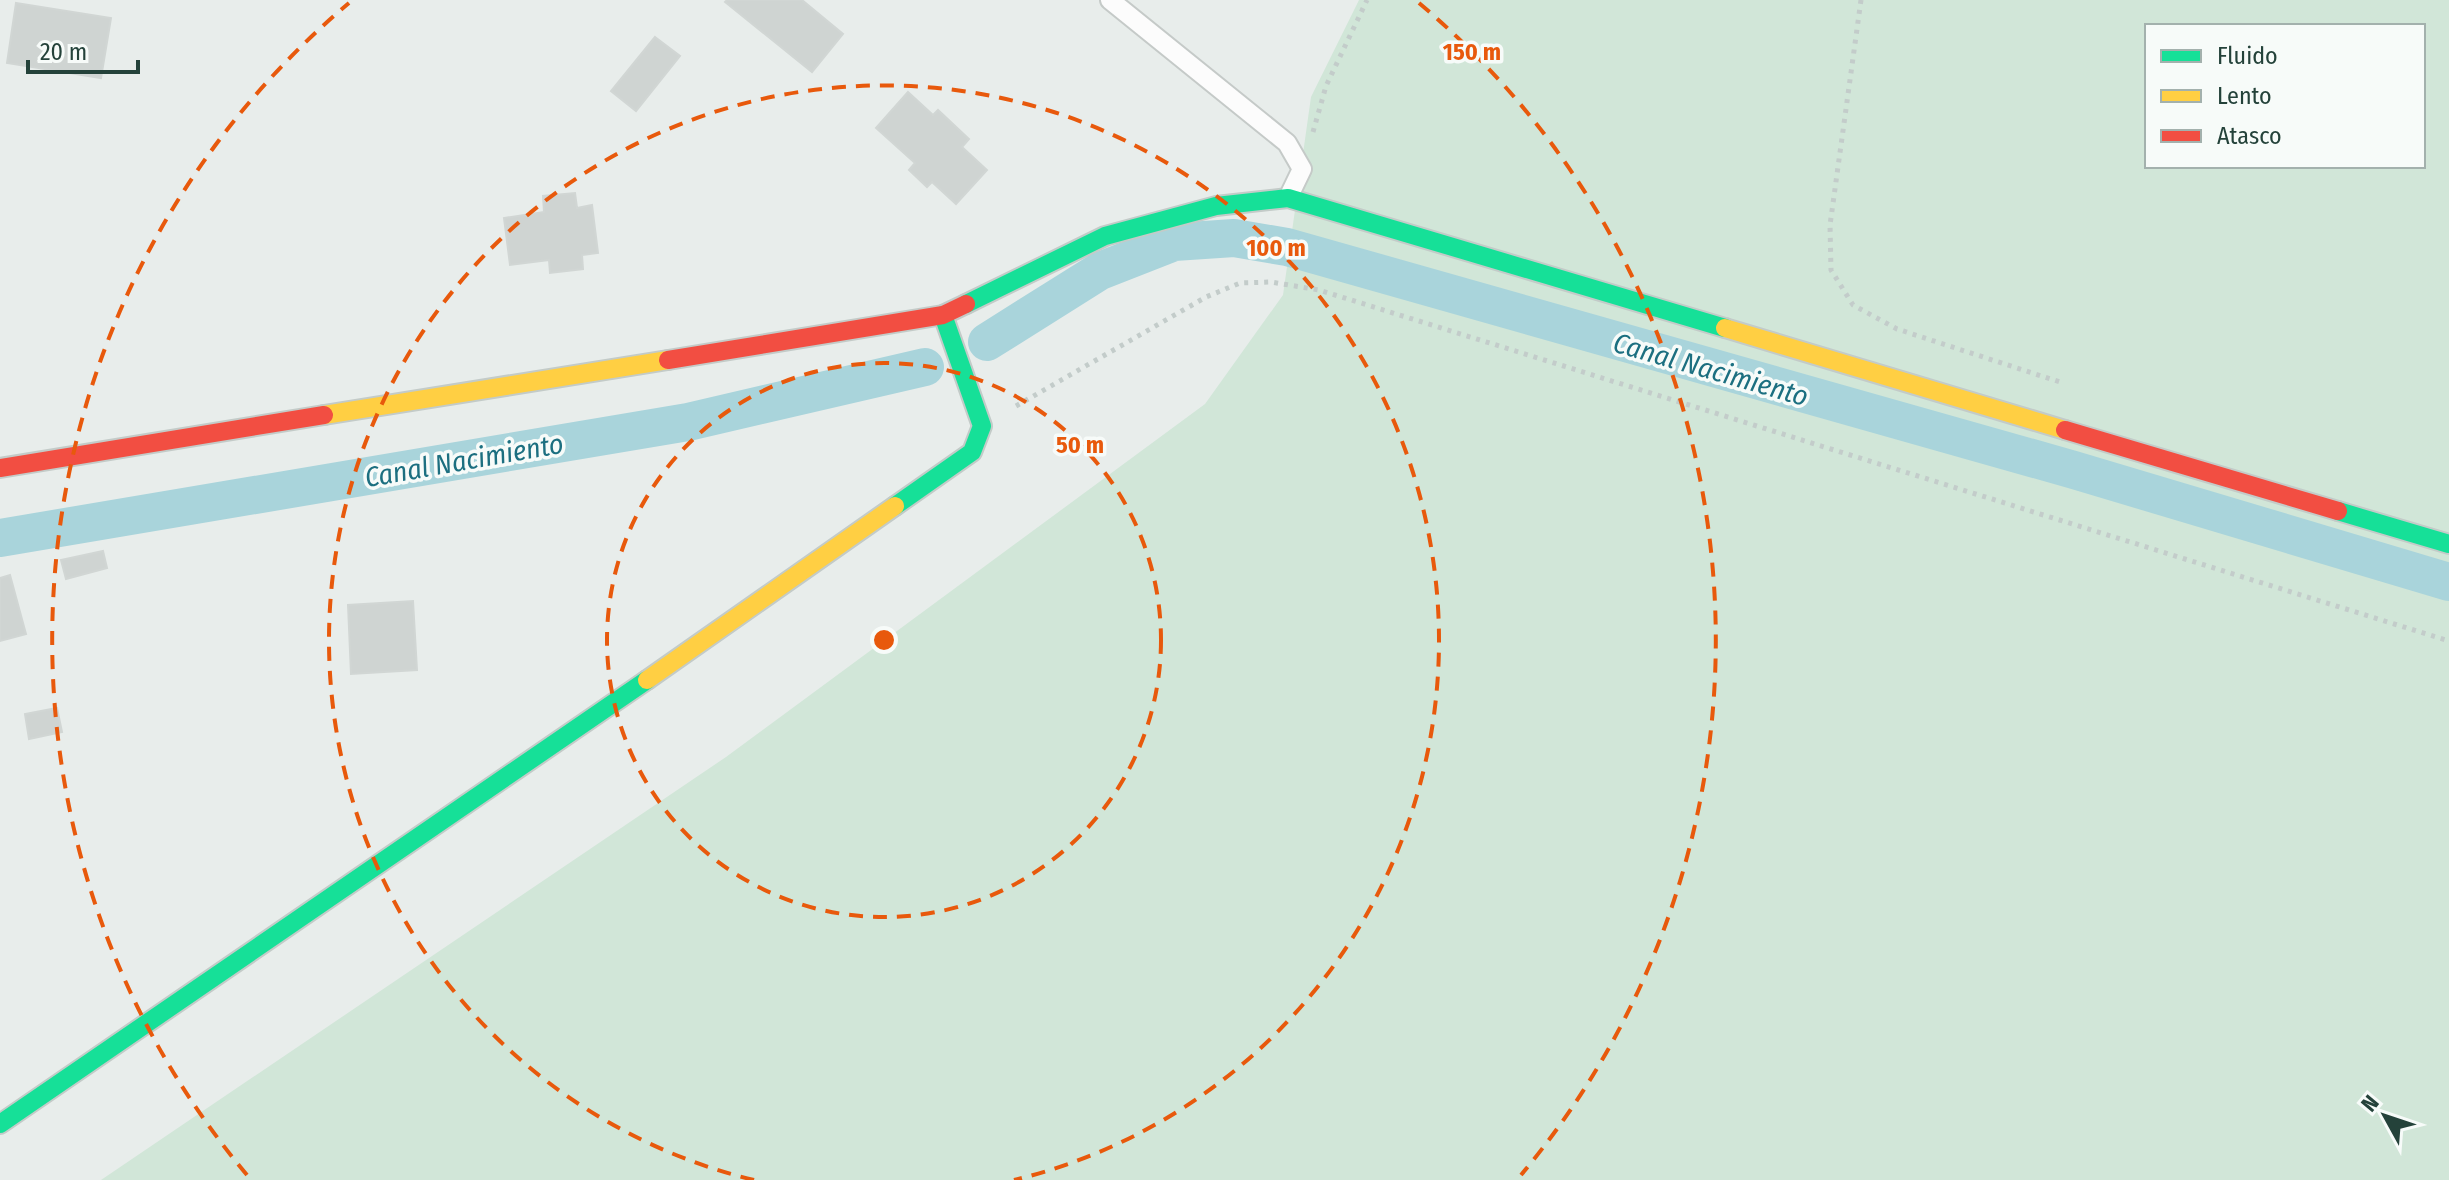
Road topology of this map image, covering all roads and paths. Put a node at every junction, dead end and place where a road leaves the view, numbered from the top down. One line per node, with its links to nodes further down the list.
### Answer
1 (1110, 0): 4 (lane)
2 (1367, 0): 4 (path)
3 (1861, 0): 7 (path)
4 (1302, 169): 5 (lane)
5 (1288, 198): 6 (street); 10 (street)
6 (943, 315): 8 (street); 9 (street)
7 (2061, 383)
8 (982, 426): 11 (path); 12 (street)
9 (0, 468)
10 (2449, 544)
11 (2449, 641)
12 (0, 1124)

